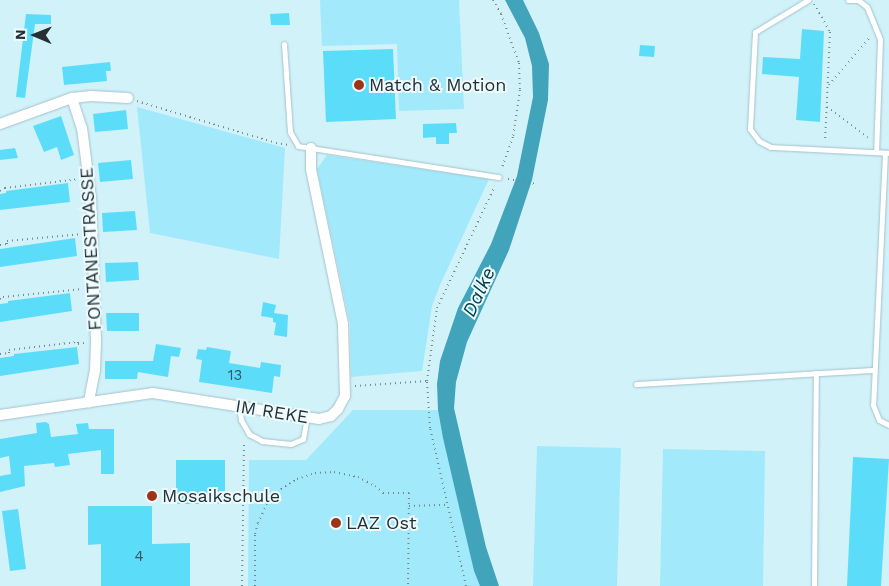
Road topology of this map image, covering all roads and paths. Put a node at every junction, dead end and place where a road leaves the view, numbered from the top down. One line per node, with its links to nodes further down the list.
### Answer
1 (493, 0): 17 (path)
2 (810, 0): 6 (path); 14 (lane)
3 (848, 0): 4 (lane)
4 (876, 30): 6 (path); 11 (lane)
5 (284, 44): 12 (lane)
6 (828, 86): 9 (path)
7 (72, 98): 8 (street); 10 (street); 18 (street, FONTANESTRASSE)
8 (128, 98): 12 (path)
9 (827, 107): 11 (path); 14 (path)
10 (0, 124)
11 (876, 144): 15 (lane)
12 (298, 146): 13 (lane)
13 (311, 148): 17 (lane); 32 (street, IM REKE)
14 (824, 150): 15 (lane)
15 (876, 152): 16 (lane)
16 (887, 153): 28 (lane)
17 (499, 177): 30 (path)
18 (88, 178): 21 (path); 22 (street, FONTANESTRASSE)
19 (507, 179): 20 (path)
20 (535, 184)
21 (0, 191)
22 (92, 233): 23 (path); 24 (street, FONTANESTRASSE)
23 (0, 244)
24 (95, 287): 25 (path); 26 (street, FONTANESTRASSE)
25 (0, 299)
26 (96, 342): 27 (path); 33 (street, FONTANESTRASSE)
27 (0, 354)
28 (874, 370): 29 (lane); 37 (lane)
29 (816, 374): 31 (lane); 45 (lane)
30 (427, 381): 32 (path); 39 (path)
31 (636, 384)
32 (346, 386): 36 (street, IM REKE)
33 (89, 402): 34 (street, IM REKE); 35 (street, IM REKE)
34 (240, 407): 36 (street, IM REKE); 38 (lane)
35 (0, 415)
36 (307, 417): 38 (lane)
37 (889, 425)
38 (248, 434): 41 (path)
39 (447, 505): 40 (path); 44 (path)
40 (409, 506): 42 (path); 43 (path)
41 (242, 586)
42 (255, 586)
43 (408, 586)
44 (466, 586)
45 (814, 586)

